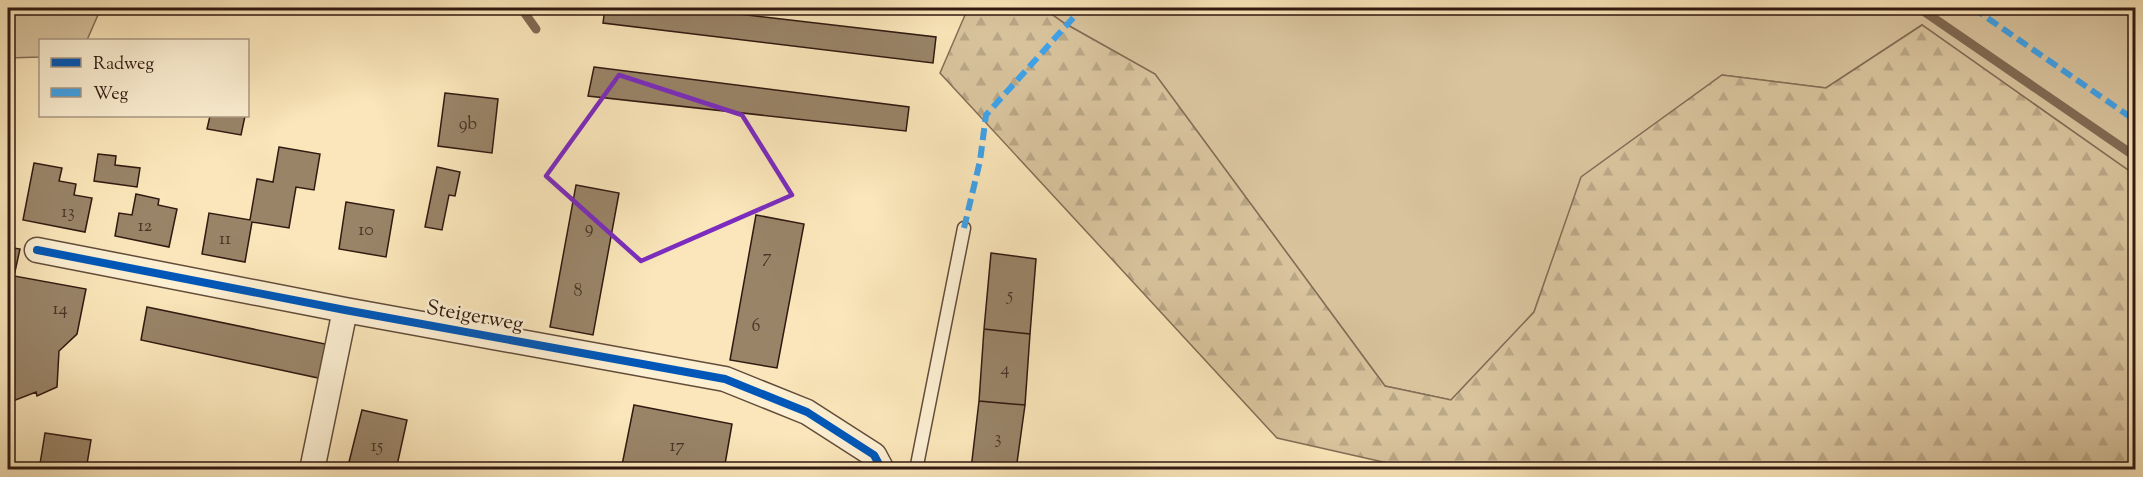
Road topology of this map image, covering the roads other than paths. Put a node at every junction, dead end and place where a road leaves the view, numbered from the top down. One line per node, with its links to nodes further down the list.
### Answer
1 (964, 228): 6 (lane)
2 (37, 250): 3 (street, Steigerweg)
3 (345, 310): 4 (street); 5 (street, Steigerweg)
4 (312, 470)
5 (882, 470)
6 (916, 470)

